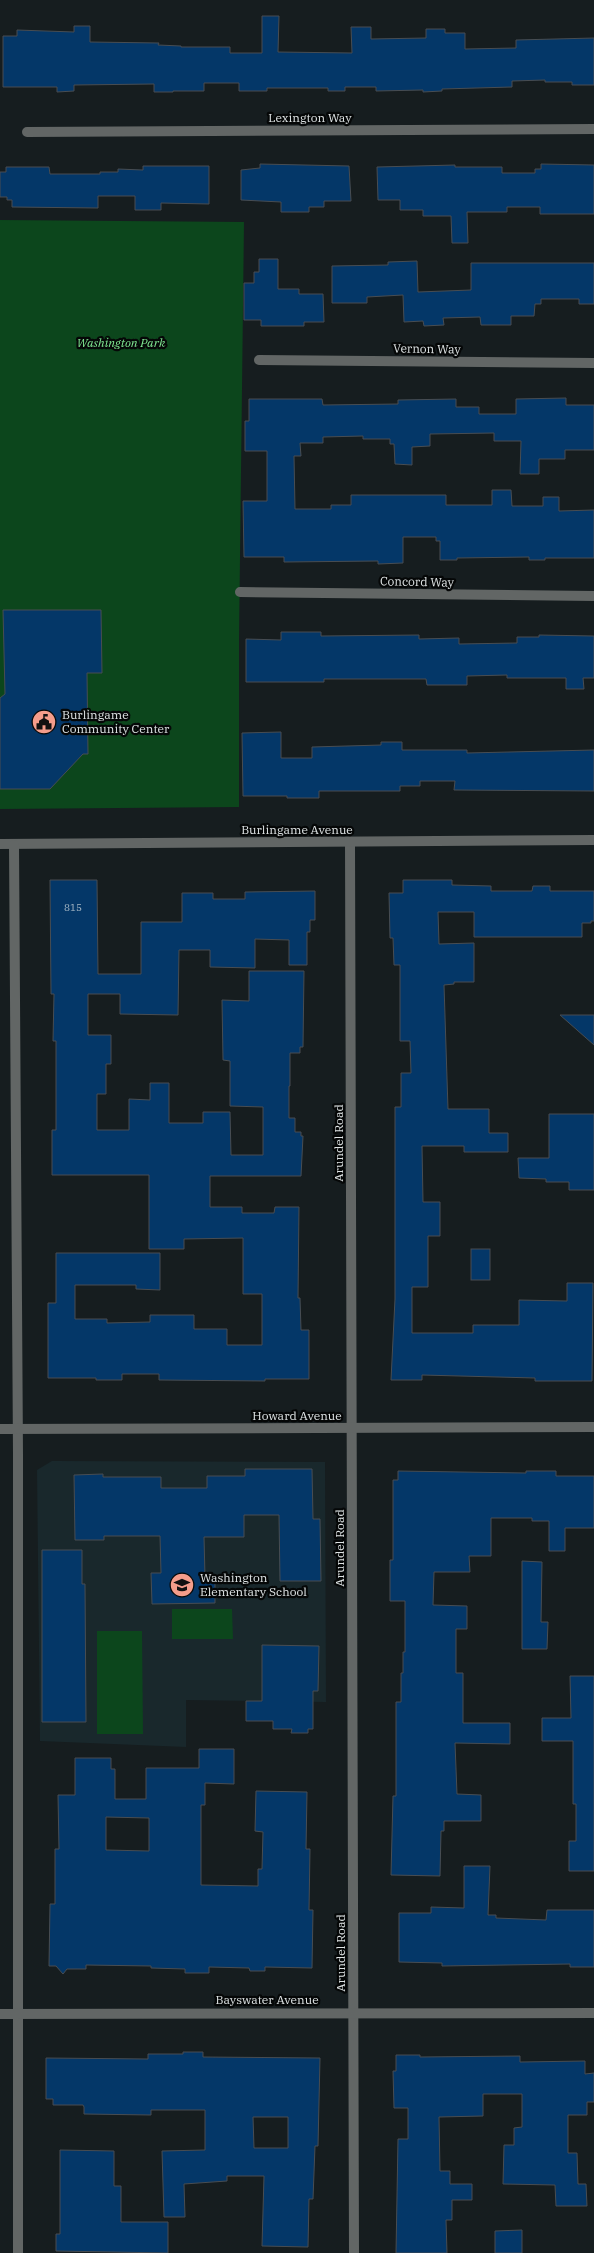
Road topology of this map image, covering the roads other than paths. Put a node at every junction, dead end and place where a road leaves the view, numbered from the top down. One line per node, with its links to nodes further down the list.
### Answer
1 (594, 129): 2 (street, Lexington Way)
2 (27, 132)
3 (259, 360): 4 (street, Vernon Way)
4 (594, 363)
5 (240, 592): 6 (street, Concord Way)
6 (594, 596)
7 (594, 840): 8 (street, Burlingame Avenue)
8 (350, 842): 10 (street, Burlingame Avenue); 12 (street, Arundel Road)
9 (0, 844): 10 (street, Burlingame Avenue)
10 (14, 844): 14 (street)
11 (594, 1427): 12 (street, Howard Avenue)
12 (352, 1428): 14 (street, Howard Avenue); 15 (street, Arundel Road)
13 (0, 1429): 14 (street, Howard Avenue)
14 (18, 1429): 17 (street)
15 (354, 2012): 17 (street, Bayswater Avenue); 18 (street, Bayswater Avenue); 20 (street, Arundel Road)
16 (0, 2014): 17 (street, Bayswater Avenue)
17 (18, 2014): 19 (street)
18 (594, 2014)
19 (18, 2253)
20 (354, 2253)

